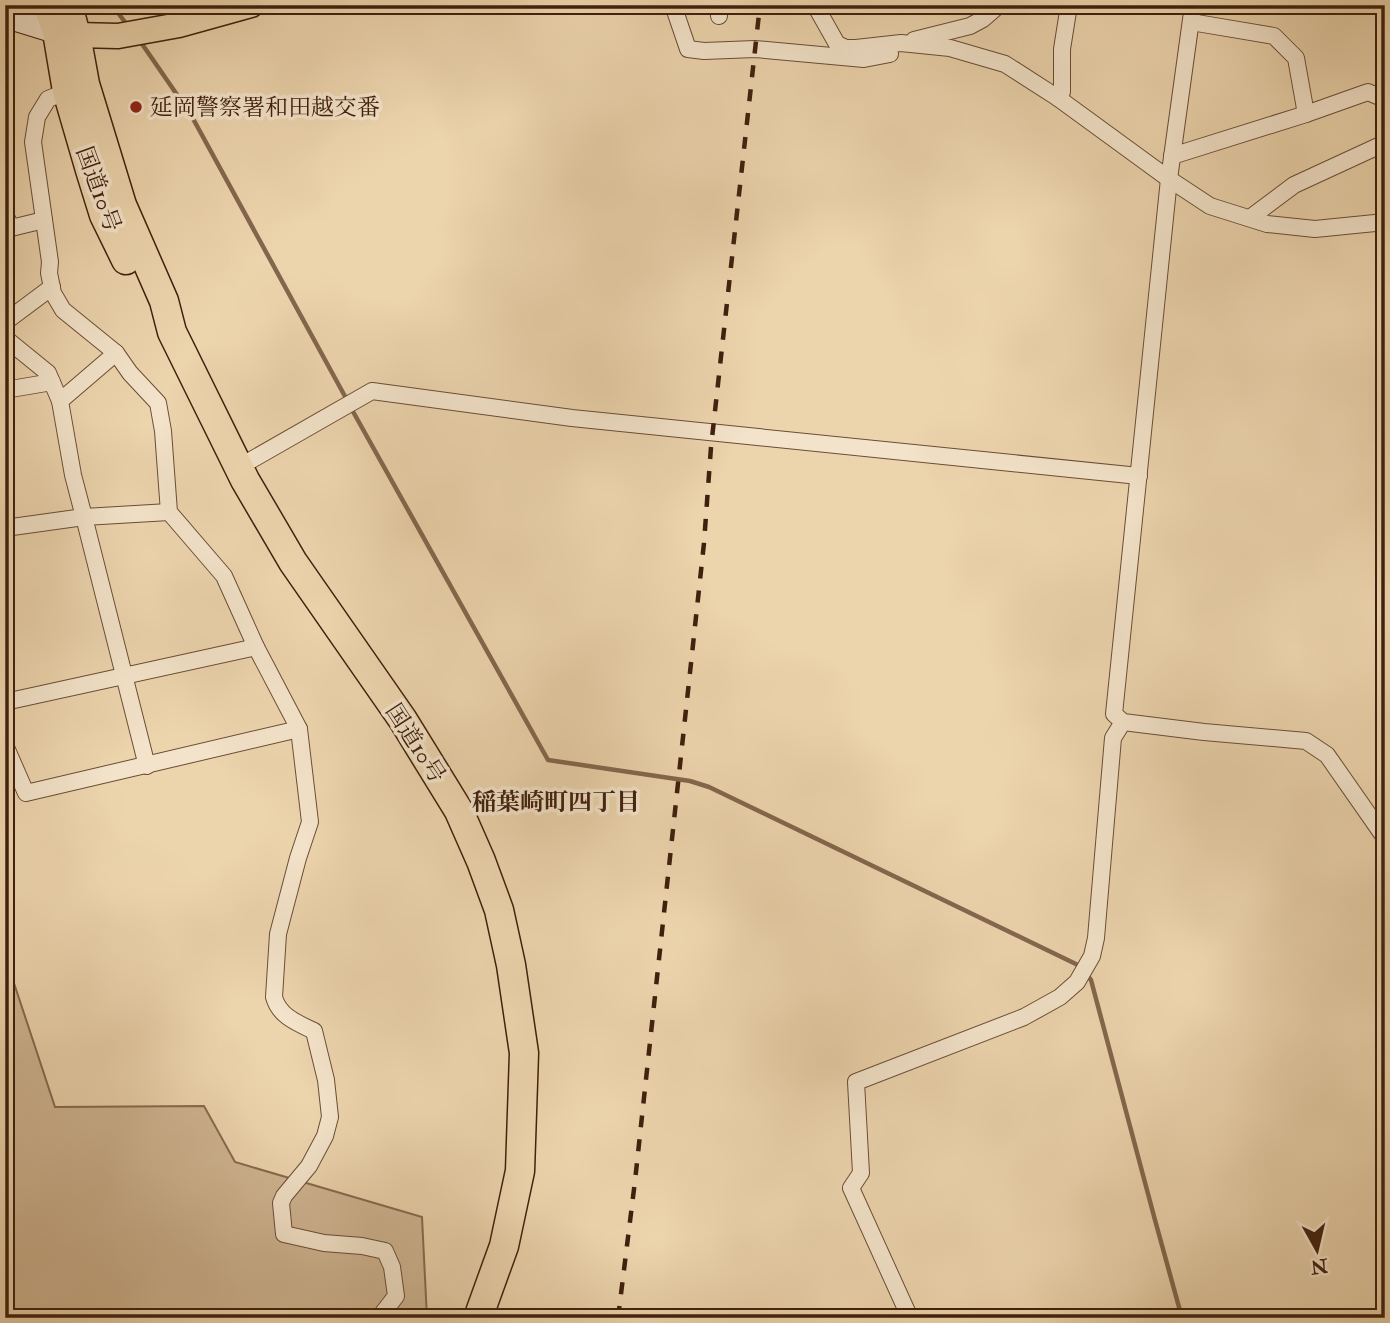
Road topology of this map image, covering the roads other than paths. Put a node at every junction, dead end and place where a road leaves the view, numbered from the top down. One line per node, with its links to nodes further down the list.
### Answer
1 (48, 5): 11 (highway)
2 (68, 5): 11 (highway)
3 (251, 5): 11 (main road)
4 (673, 5): 13 (street)
5 (816, 5): 12 (street)
6 (999, 5): 12 (street)
7 (1069, 5): 15 (street)
8 (1193, 5): 10 (street)
9 (5, 16): 11 (street)
10 (1191, 22): 17 (street); 19 (street)
11 (66, 34): 14 (highway, 国道10号)
12 (901, 43): 13 (street)
13 (934, 47): 15 (street)
14 (76, 87): 23 (street); 32 (highway, 国道10号)
15 (1058, 98): 20 (street)
16 (1384, 99): 17 (street)
17 (1306, 114): 19 (street)
18 (1385, 143): 22 (street)
19 (1172, 156): 20 (street)
20 (1169, 179): 22 (street); 33 (street)
21 (5, 214): 23 (street)
22 (1250, 218): 24 (street)
23 (44, 220): 25 (street)
24 (1385, 222)
25 (52, 287): 26 (street); 28 (street)
26 (5, 322)
27 (5, 338): 29 (street)
28 (116, 353): 31 (street); 34 (street)
29 (52, 382): 30 (street); 31 (street)
30 (5, 390)
31 (60, 401): 35 (street)
32 (239, 467): 33 (street); 46 (highway, 国道10号)
33 (1139, 476): 40 (street)
34 (169, 512): 35 (street); 37 (street)
35 (83, 517): 36 (street); 38 (street)
36 (5, 528)
37 (256, 647): 38 (street); 41 (street)
38 (124, 676): 39 (street); 43 (street)
39 (5, 702)
40 (1123, 722): 44 (street); 47 (street)
41 (299, 729): 43 (street); 45 (street)
42 (5, 745): 43 (street)
43 (147, 766)
44 (1385, 838)
45 (379, 1318)
46 (478, 1318)
47 (910, 1318)

